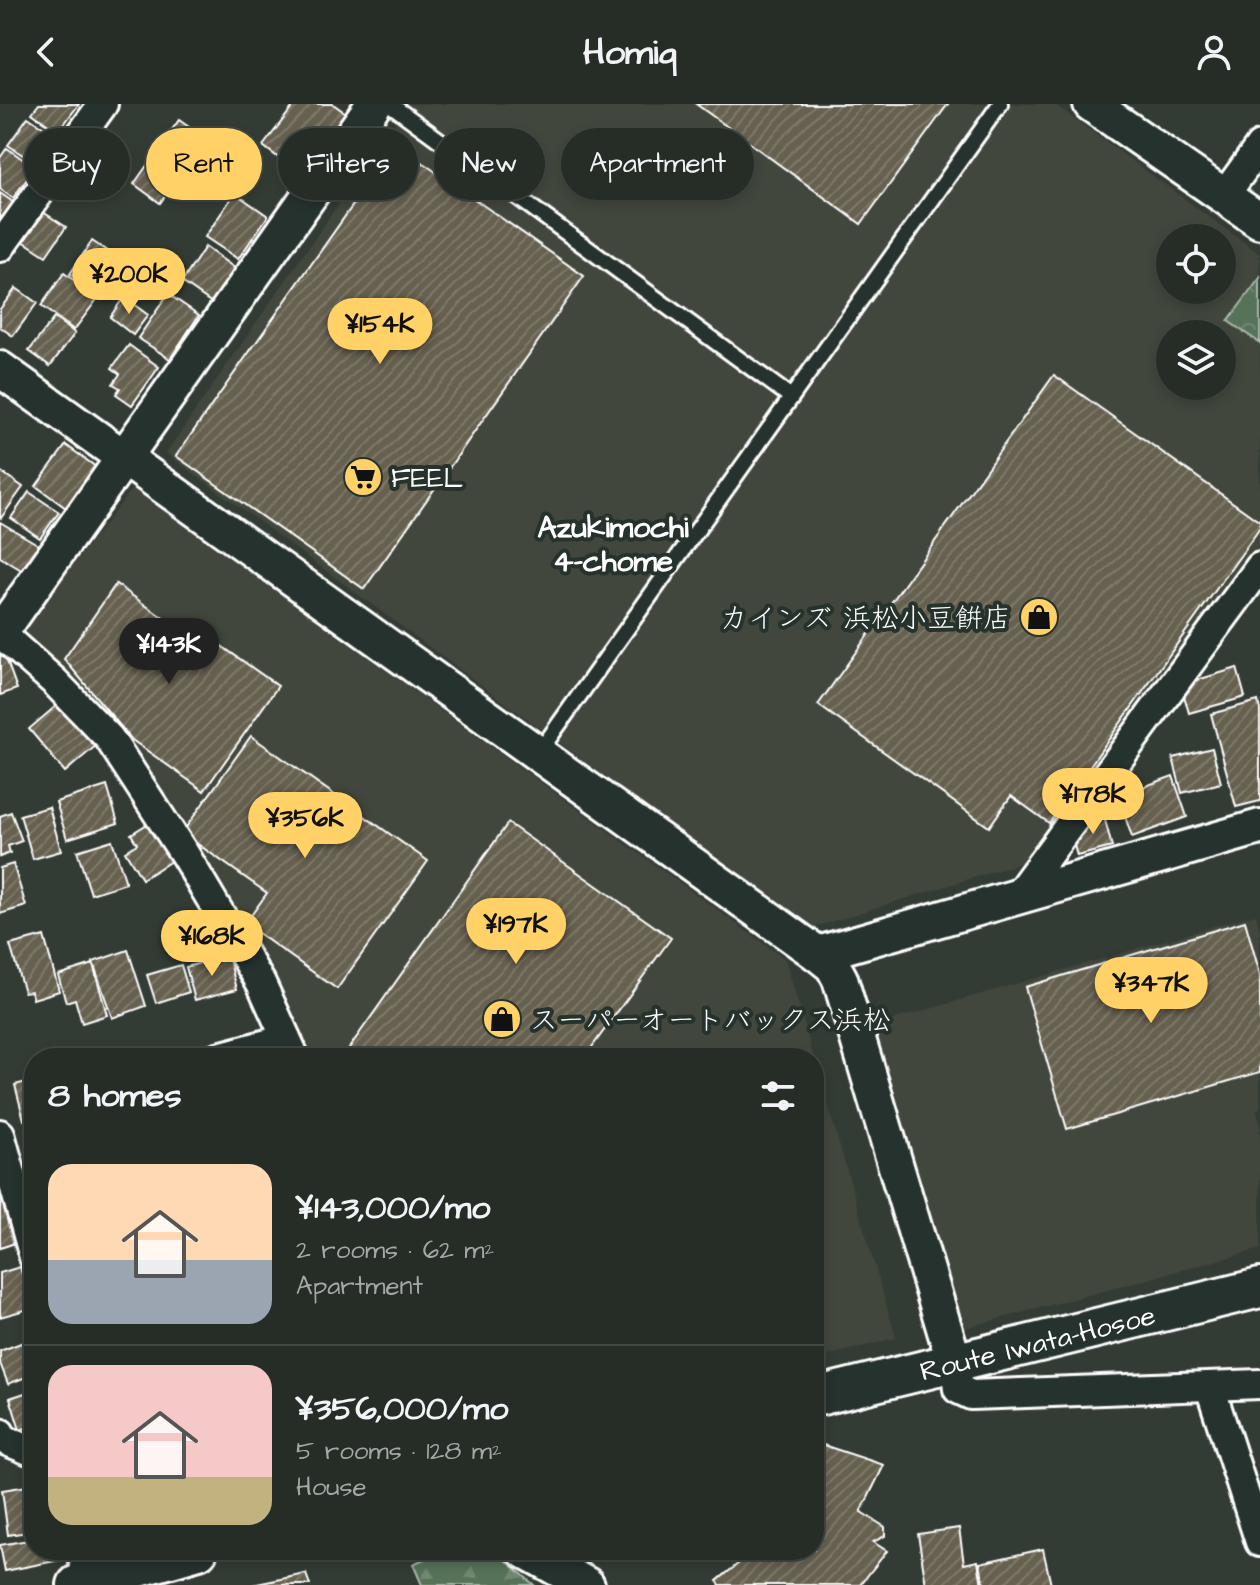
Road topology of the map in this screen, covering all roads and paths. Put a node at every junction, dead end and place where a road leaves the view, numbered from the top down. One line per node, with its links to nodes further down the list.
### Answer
1 (103, 104): 8 (street)
2 (1000, 104): 10 (lane)
3 (1091, 104): 6 (street)
4 (373, 106): 10 (lane); 11 (street)
5 (1260, 146): 6 (street)
6 (1224, 196): 7 (street)
7 (1260, 221)
8 (0, 247)
9 (0, 369): 11 (street)
10 (791, 397): 14 (lane)
11 (125, 459): 13 (street); 14 (street)
12 (1260, 567): 16 (street)
13 (0, 633): 18 (street)
14 (537, 755): 17 (street)
15 (1260, 827): 16 (street)
16 (1018, 895): 17 (street)
17 (818, 954): 22 (street)
18 (290, 1048)
19 (0, 1134): 20 (street)
20 (24, 1221)
21 (1260, 1288): 22 (main road, Route Iwata-Hosoe)
22 (954, 1361): 24 (street); 25 (main road, Route Iwata-Hosoe)
23 (1260, 1384): 24 (street)
24 (1210, 1387): 28 (street)
25 (824, 1394)
26 (0, 1433): 27 (street)
27 (24, 1448)
28 (1260, 1542)
29 (126, 1560): 31 (main road)
30 (542, 1560): 32 (street)
31 (83, 1573)
32 (587, 1585)

